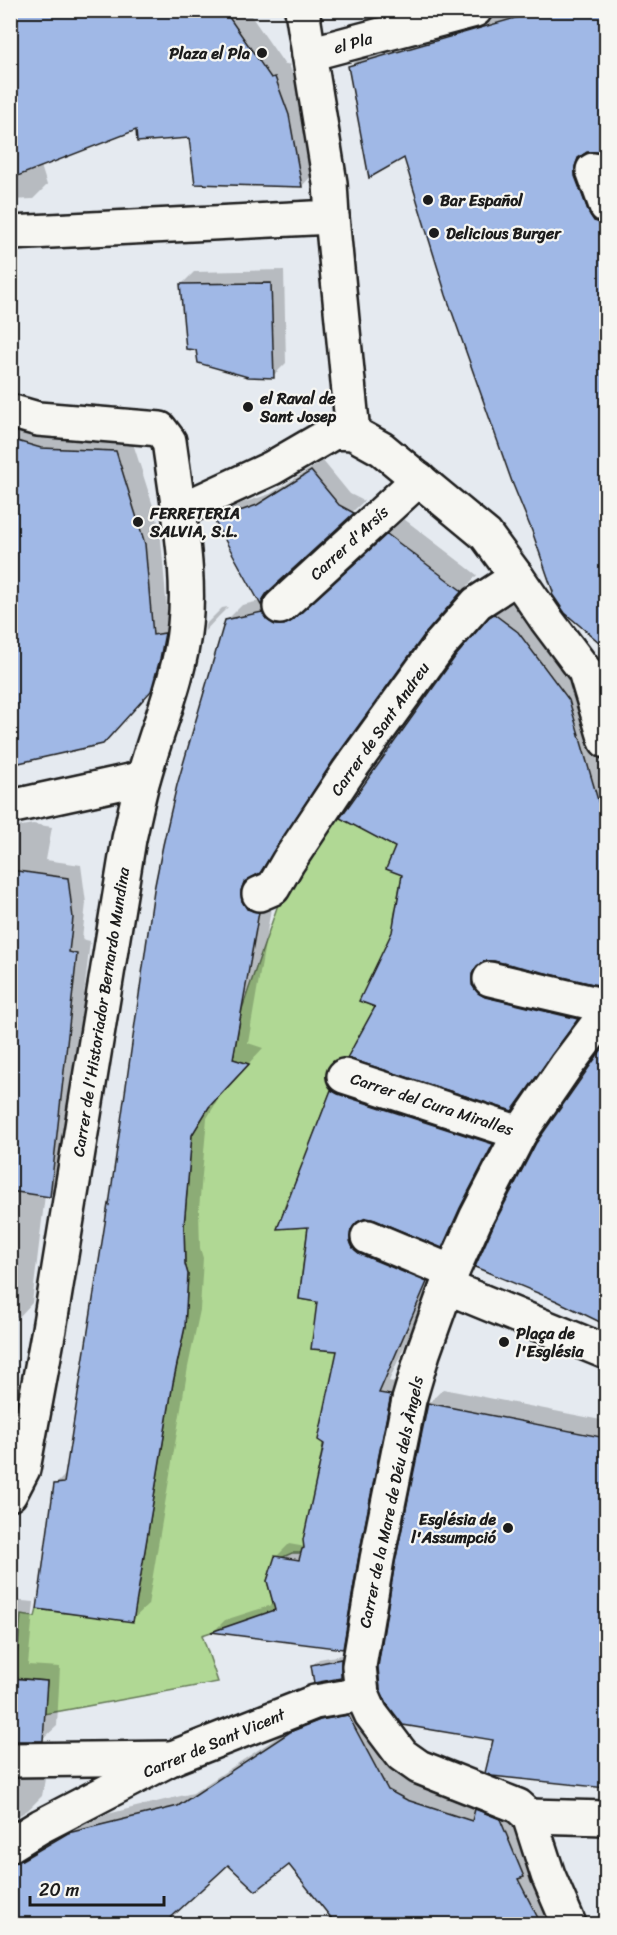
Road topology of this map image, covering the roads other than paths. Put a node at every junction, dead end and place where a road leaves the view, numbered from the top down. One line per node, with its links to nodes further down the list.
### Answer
1 (302, 10): 3 (street, el Pla)
2 (475, 10): 3 (street, el Pla)
3 (309, 54): 6 (street)
4 (593, 170): 5 (street)
5 (606, 206)
6 (332, 217): 7 (street); 9 (street)
7 (10, 233)
8 (10, 411): 11 (street)
9 (353, 433): 10 (street); 11 (street)
10 (419, 479): 12 (street); 13 (street, Carrer d'Arsís)
11 (180, 521): 16 (street, Carrer de l'Historiador Bernardo Mundina)
12 (518, 577): 14 (street); 18 (street, Carrer de Sant Andreu)
13 (280, 607)
14 (596, 676): 15 (street)
15 (606, 741)
16 (143, 778): 17 (street); 27 (street, Carrer de l'Historiador Bernardo Mundina)
17 (10, 807)
18 (259, 894)
19 (490, 979): 20 (street)
20 (606, 1006)
21 (606, 1013): 23 (street, Carrer de la Mare de Déu dels Àngels)
22 (344, 1076): 23 (street, Carrer del Cura Miralles)
23 (520, 1133): 25 (street, Carrer de la Mare de Déu dels Àngels)
24 (368, 1237): 25 (street)
25 (449, 1279): 26 (street); 28 (street, Carrer de la Mare de Déu dels Àngels)
26 (606, 1352)
27 (10, 1494)
28 (362, 1694): 29 (street, Carrer de Sant Vicent); 31 (street, Carrer de la Mare de Déu dels Àngels)
29 (172, 1758): 30 (street); 33 (street, Carrer de Sant Vicent)
30 (10, 1760)
31 (523, 1811): 32 (street); 34 (street)
32 (606, 1818)
33 (10, 1845)
34 (569, 1924)

